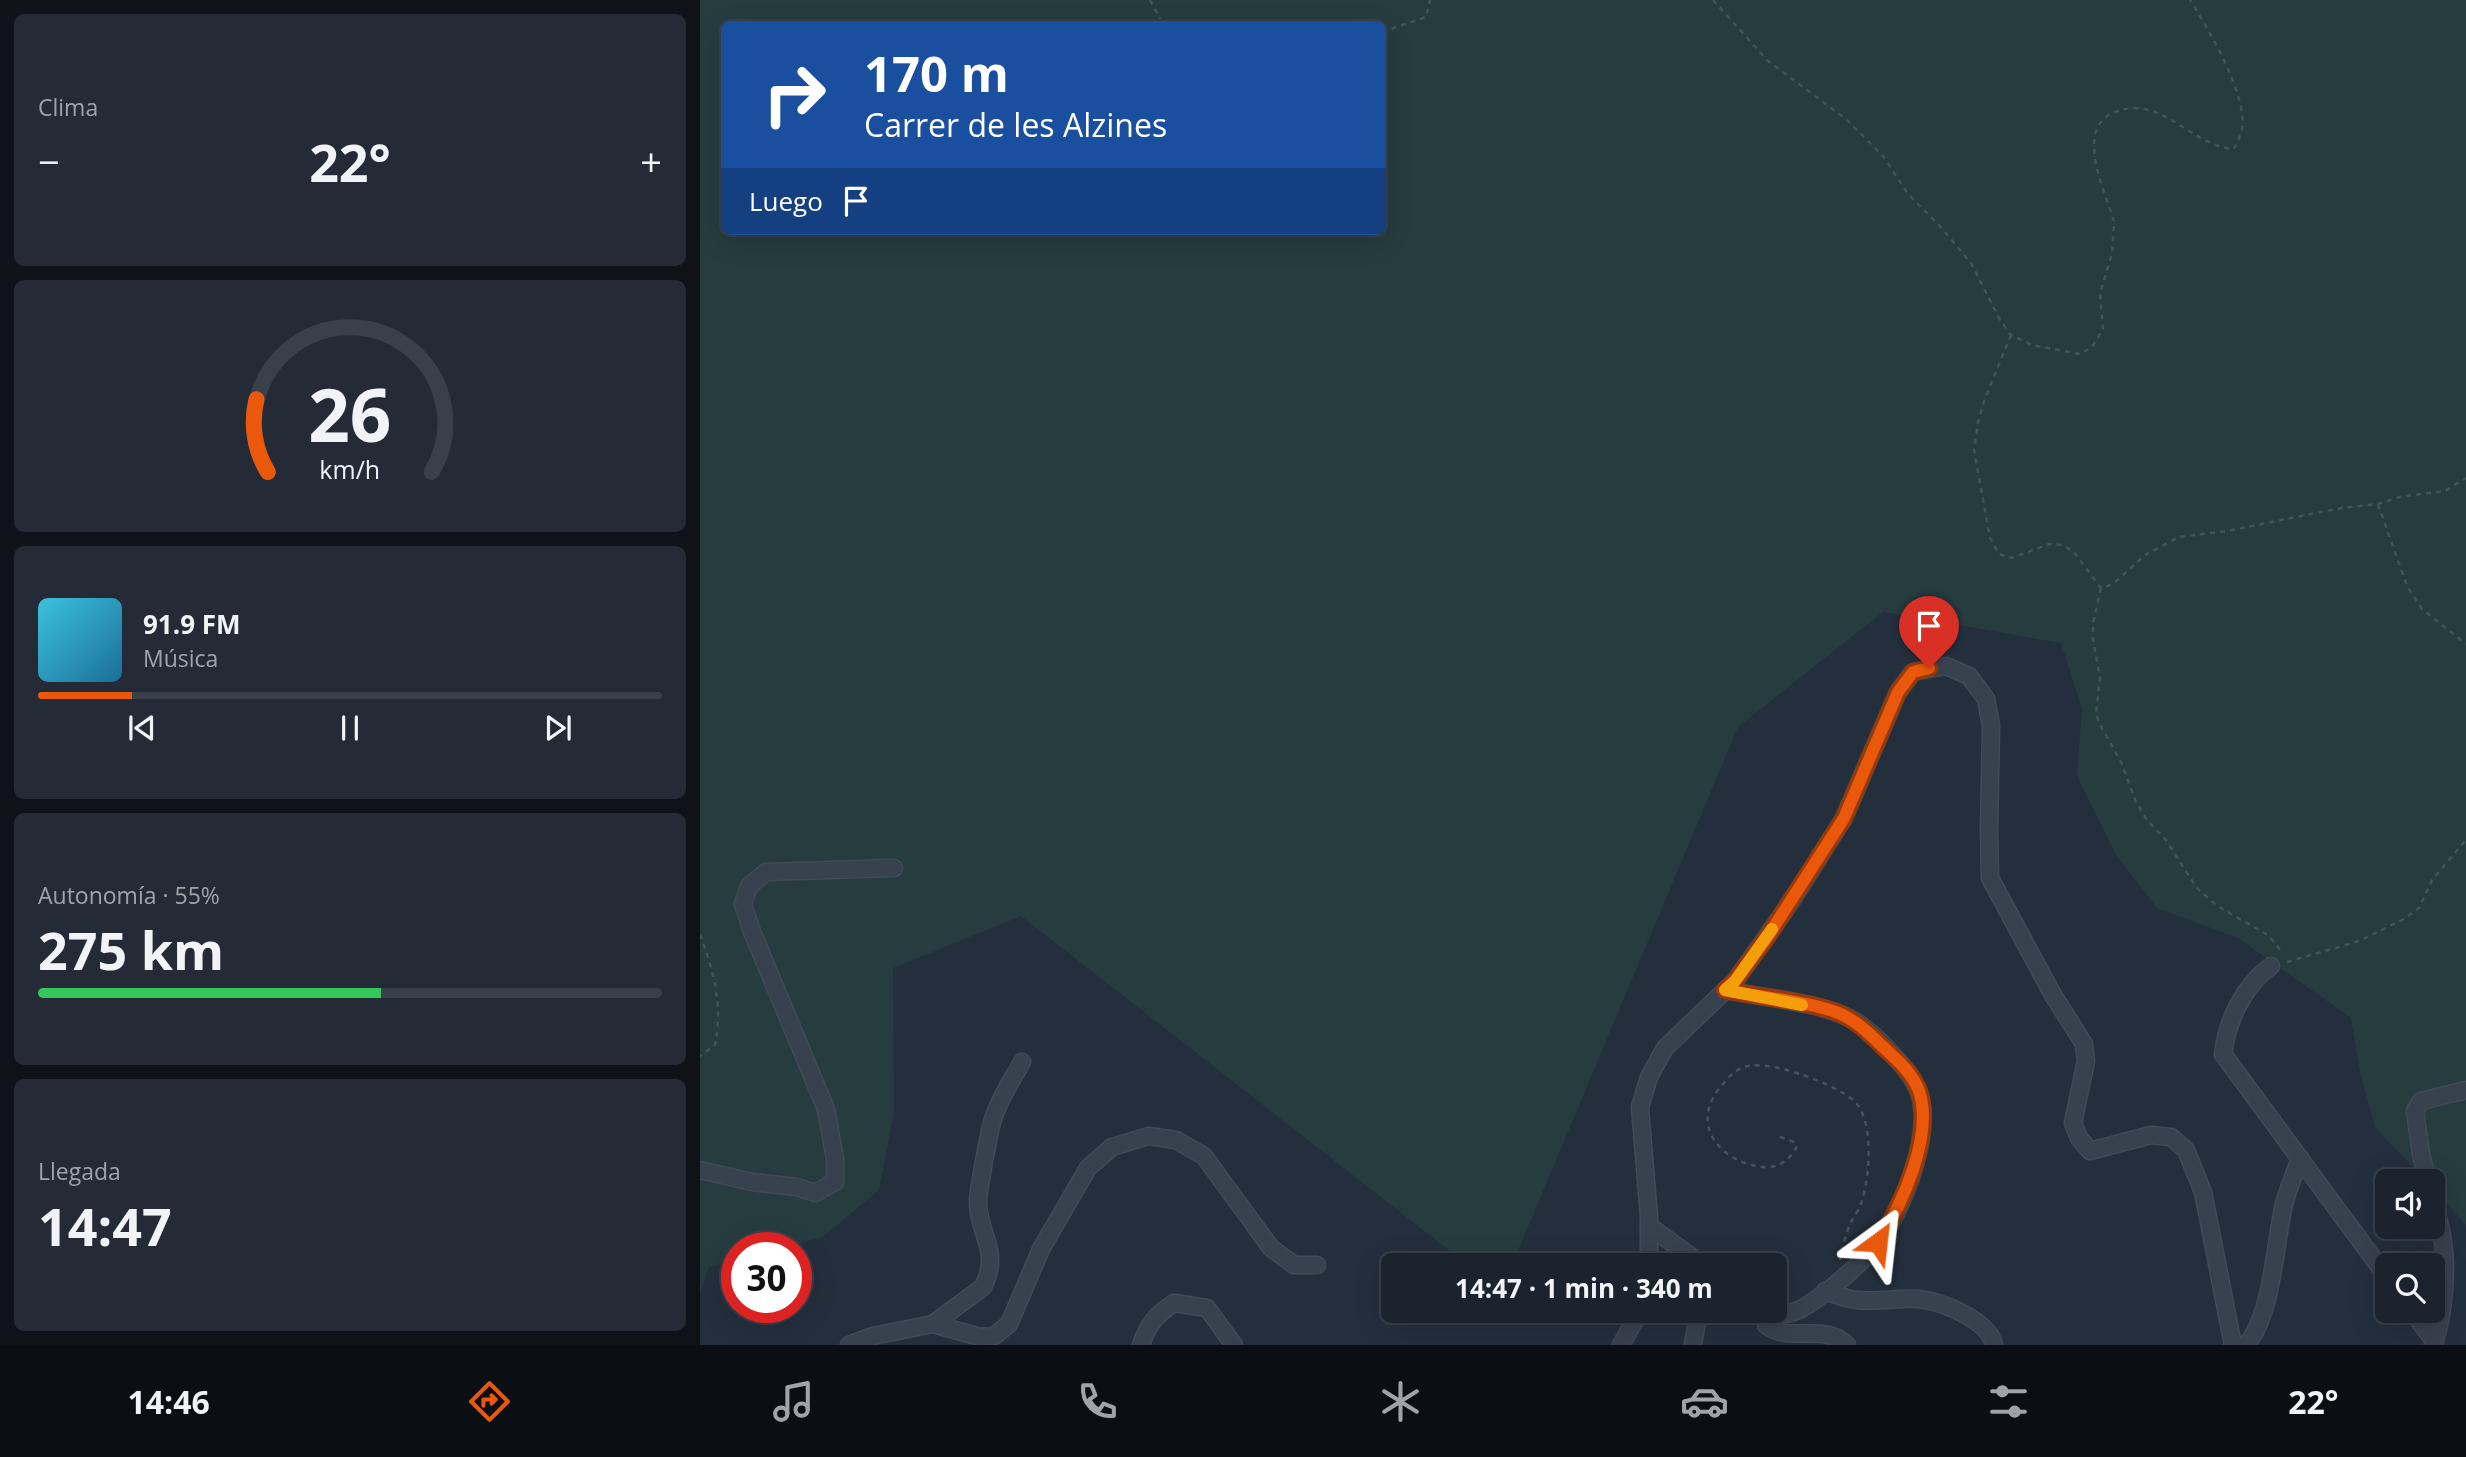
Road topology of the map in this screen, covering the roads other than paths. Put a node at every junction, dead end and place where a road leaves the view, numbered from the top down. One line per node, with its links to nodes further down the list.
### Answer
1 (894, 868): 8 (street)
2 (2271, 966): 6 (street)
3 (1725, 990): 9 (street); 15 (street); 30 (street)
4 (1022, 1062): 21 (street)
5 (2466, 1090): 7 (street)
6 (2300, 1158): 13 (street); 31 (street)
7 (2425, 1169)
8 (700, 1170)
9 (1649, 1226): 11 (street); 12 (street)
10 (2443, 1239): 22 (street)
11 (1649, 1253)
12 (1686, 1253)
13 (2375, 1261)
14 (1317, 1265): 21 (street)
15 (1825, 1291): 16 (street); 29 (street)
16 (1787, 1313)
17 (1633, 1323): 26 (street)
18 (1696, 1323): 27 (street)
19 (1766, 1323): 28 (street)
20 (2420, 1323): 22 (street)
21 (933, 1324): 23 (street)
22 (2434, 1343)
23 (849, 1345)
24 (1141, 1345): 25 (street)
25 (1234, 1345)
26 (1621, 1345)
27 (1693, 1345)
28 (1847, 1345)
29 (1994, 1345)
30 (2233, 1345)
31 (2246, 1345)

